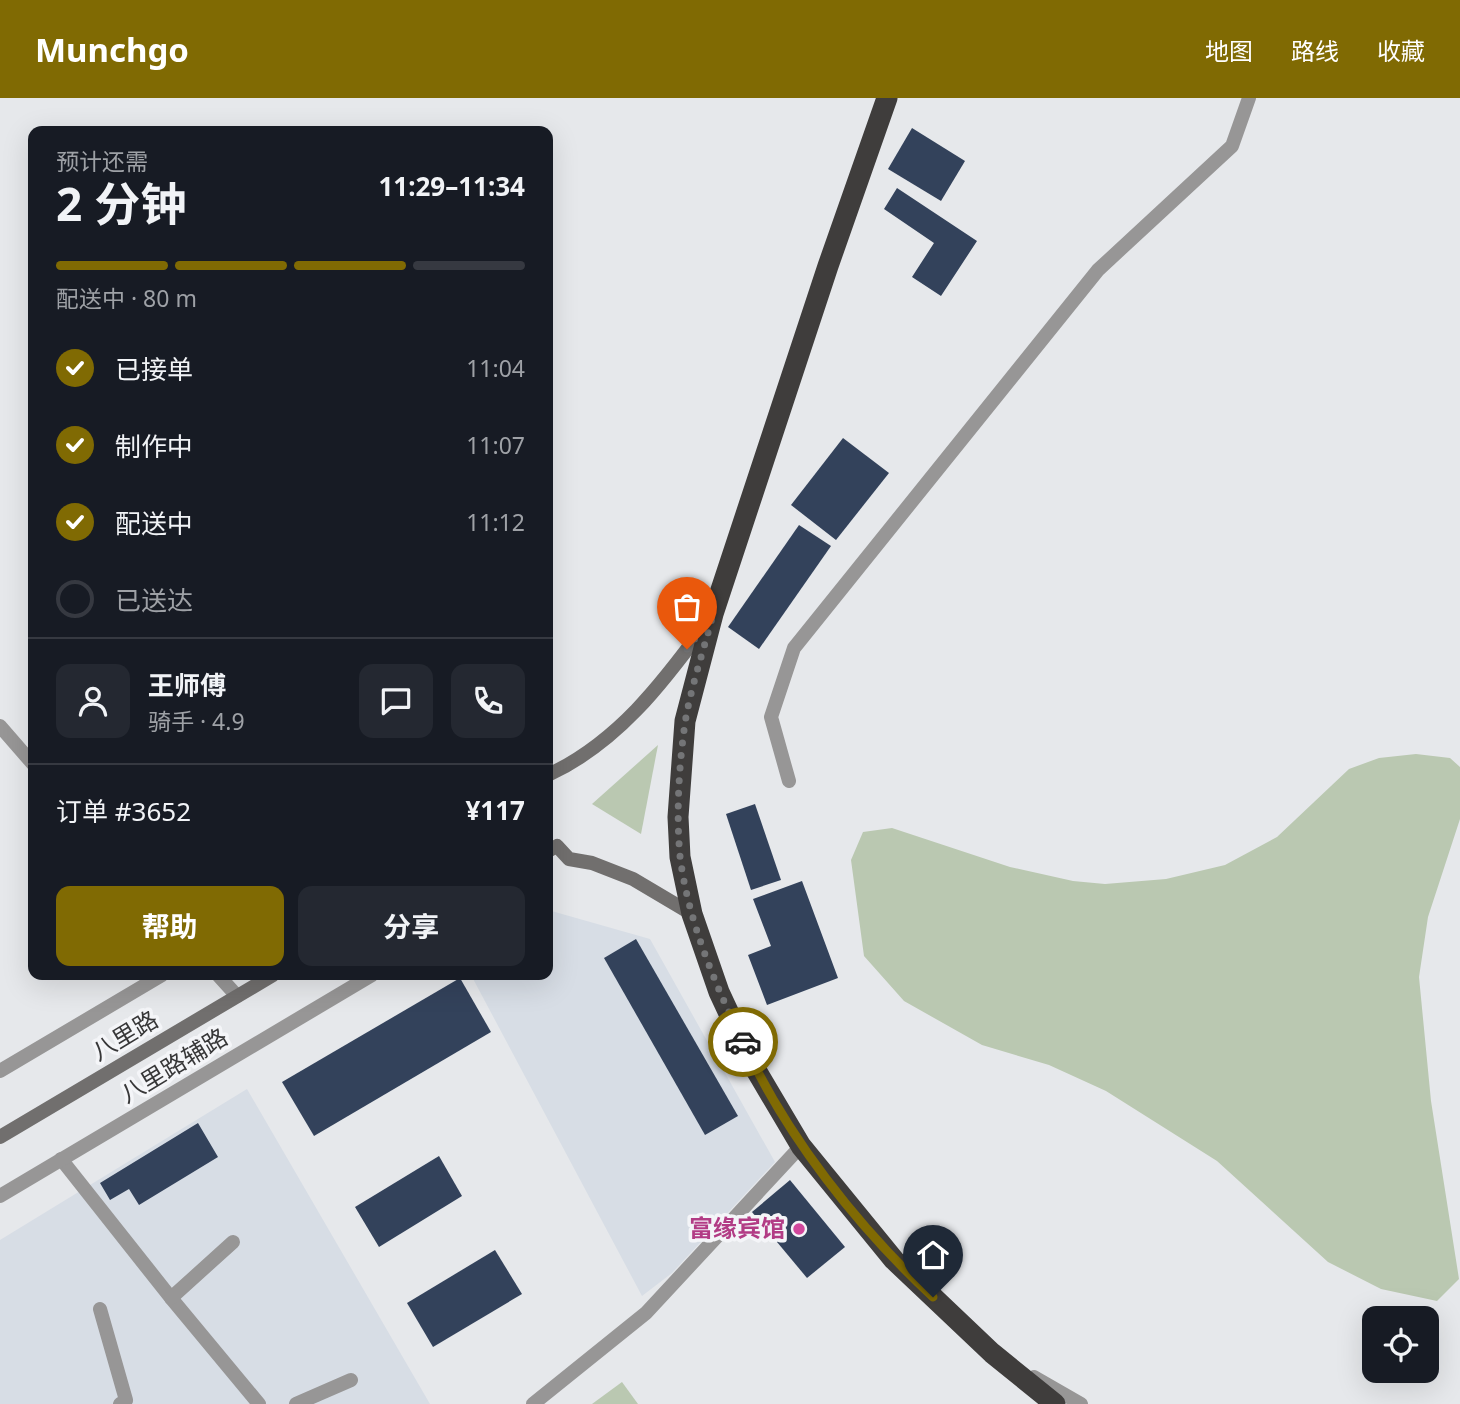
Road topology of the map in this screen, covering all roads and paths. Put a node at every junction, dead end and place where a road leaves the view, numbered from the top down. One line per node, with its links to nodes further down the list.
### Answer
1 (887, 98): 3 (highway)
2 (1249, 98): 7 (street)
3 (713, 614): 6 (main road); 9 (highway)
4 (0, 726): 5 (street)
5 (28, 758)
6 (553, 773)
7 (789, 780)
8 (553, 851): 9 (main road)
9 (692, 914): 17 (highway)
10 (154, 980): 15 (street)
11 (223, 980): 14 (street)
12 (264, 980): 14 (main road, 八里路)
13 (364, 980): 18 (street, 八里路辅路)
14 (237, 996): 16 (main road, 八里路)
15 (0, 1071)
16 (0, 1137)
17 (801, 1146): 23 (highway); 28 (street)
18 (61, 1159): 19 (street, 八里路辅路); 21 (street)
19 (0, 1196)
20 (233, 1242): 21 (street)
21 (171, 1298): 26 (street)
22 (100, 1309): 25 (street)
23 (992, 1353): 29 (highway); 30 (street)
24 (351, 1380): 27 (street)
25 (120, 1404)
26 (258, 1404)
27 (296, 1404)
28 (533, 1404)
29 (1055, 1404)
30 (1082, 1404)

